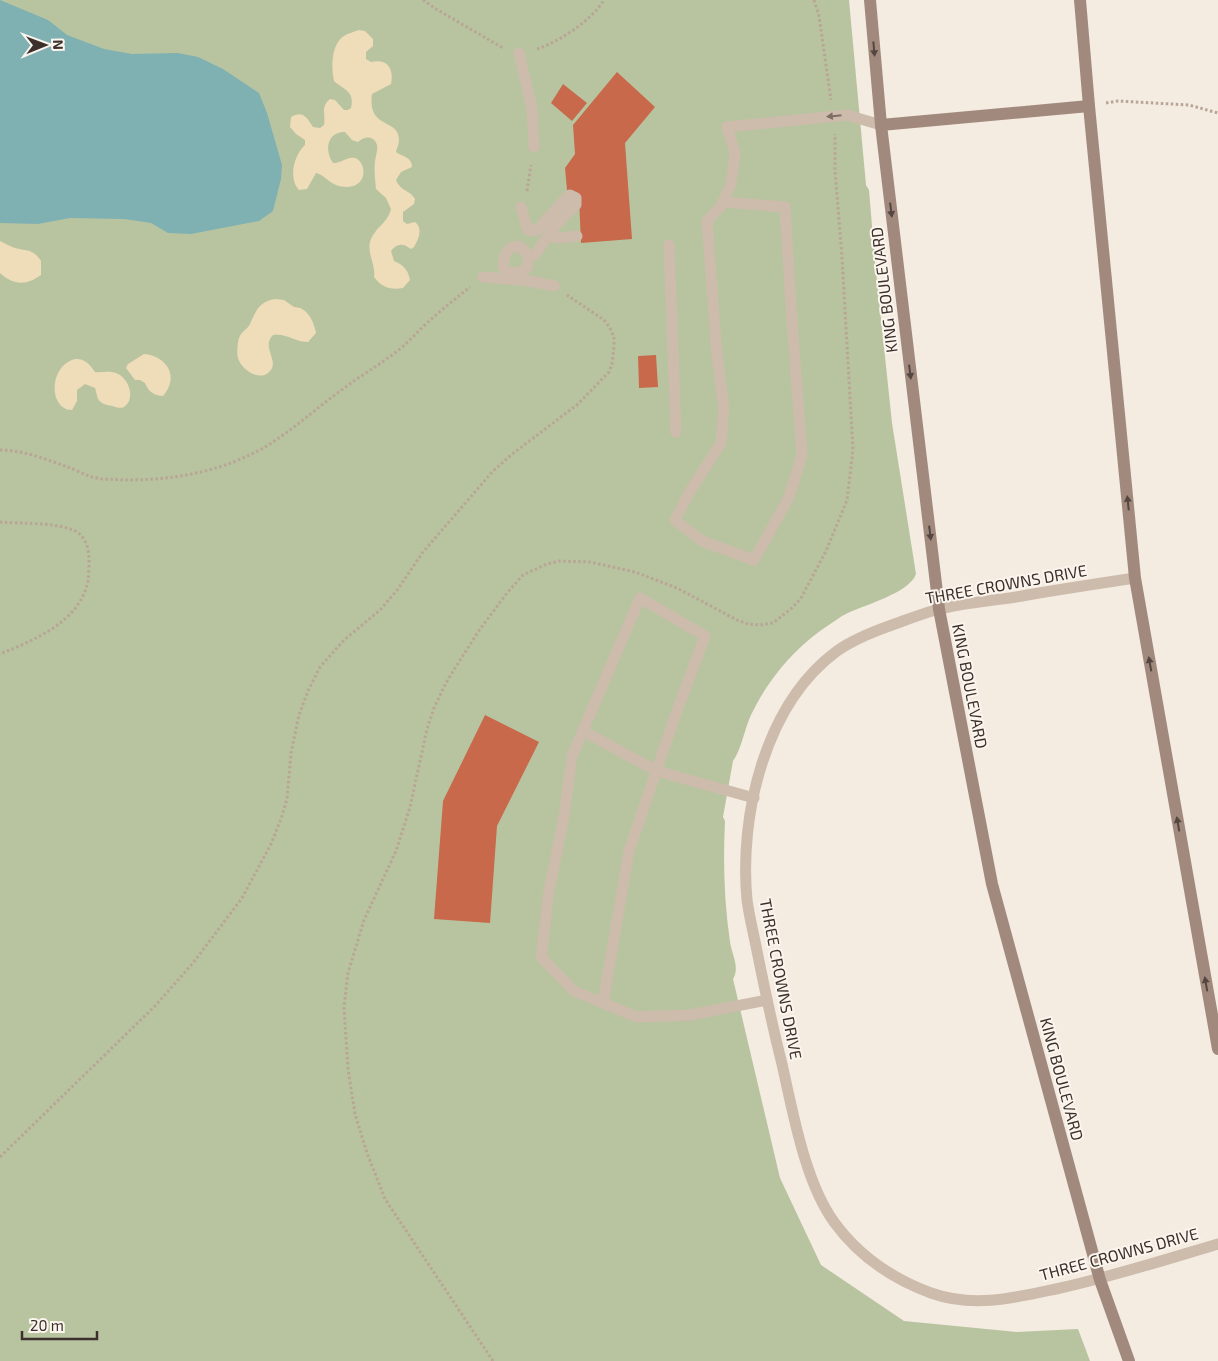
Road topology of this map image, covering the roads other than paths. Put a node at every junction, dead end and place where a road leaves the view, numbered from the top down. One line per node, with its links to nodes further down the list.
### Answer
1 (870, 0): 5 (street, KING BOULEVARD, one-way to 5)
2 (1080, 0): 4 (street)
3 (519, 52): 6 (lane)
4 (1089, 106): 5 (street); 16 (street, one-way to 4)
5 (881, 126): 7 (lane, one-way to 7); 17 (street, KING BOULEVARD, one-way to 17)
6 (534, 147)
7 (723, 202): 7 (lane)
8 (521, 207): 9 (lane)
9 (548, 236): 10 (lane); 12 (lane)
10 (576, 236)
11 (669, 245): 15 (lane)
12 (535, 255)
13 (483, 277): 14 (lane)
14 (554, 286)
15 (676, 432)
16 (1135, 578): 17 (lane, THREE CROWNS DRIVE); 23 (street, one-way to 16)
17 (939, 609): 20 (lane, THREE CROWNS DRIVE); 25 (street, KING BOULEVARD)
18 (583, 731): 19 (lane); 19 (lane); 22 (lane)
19 (657, 771): 20 (lane); 22 (lane)
20 (754, 798): 21 (lane, THREE CROWNS DRIVE)
21 (767, 1000): 22 (lane); 25 (lane, THREE CROWNS DRIVE)
22 (603, 1003)
23 (1218, 1049)
24 (1218, 1244): 25 (lane, THREE CROWNS DRIVE)
25 (1100, 1280): 26 (street, KING BOULEVARD)
26 (1129, 1361)

